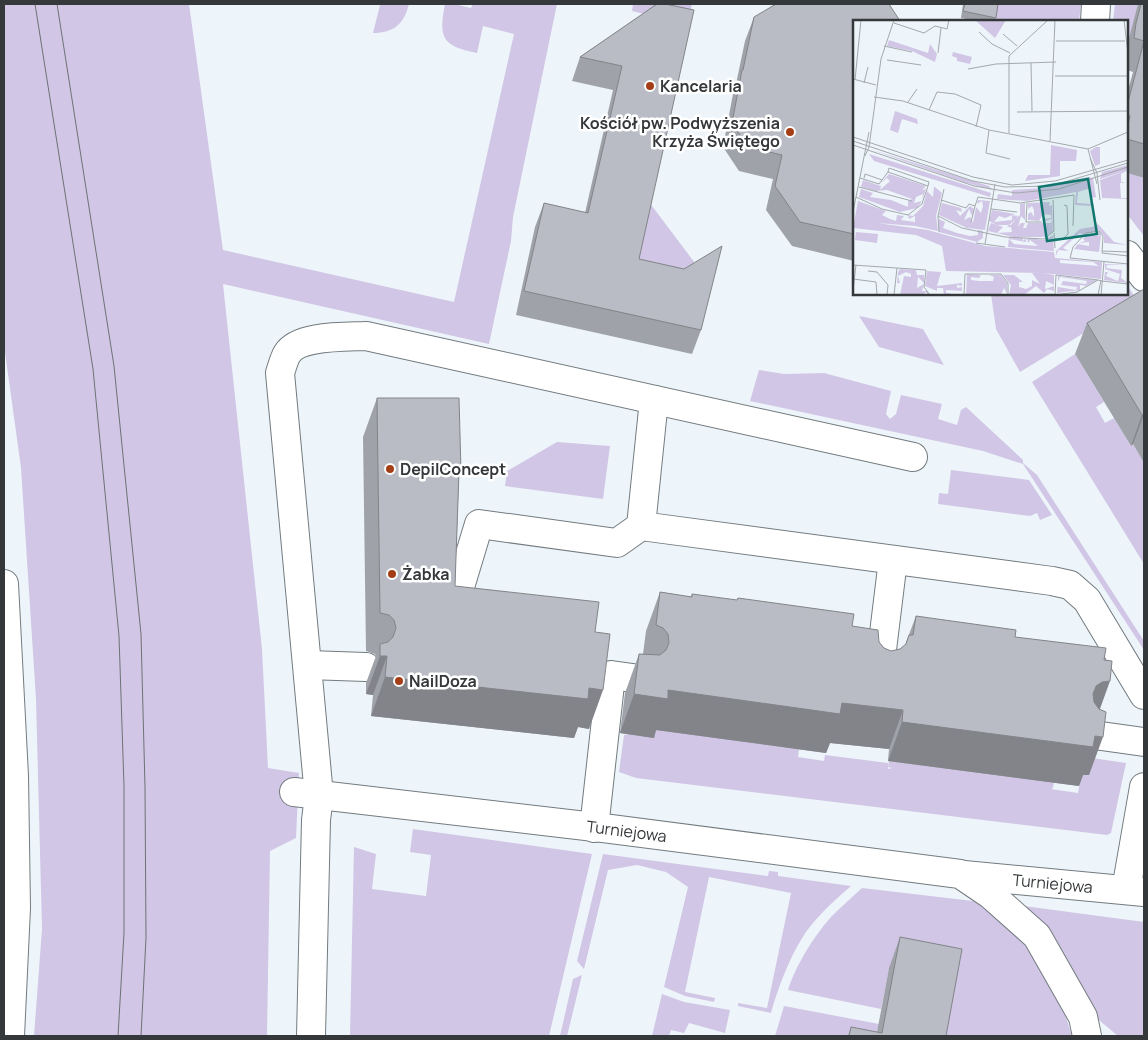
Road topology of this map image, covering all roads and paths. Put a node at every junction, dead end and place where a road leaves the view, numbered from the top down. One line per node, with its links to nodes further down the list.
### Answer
1 (1096, 4): 2 (street)
2 (1095, 20)
3 (1128, 256): 4 (street)
4 (1144, 277)
5 (654, 400): 6 (street); 7 (street); 11 (street)
6 (913, 458)
7 (641, 526): 8 (street); 10 (street)
8 (893, 560): 13 (street); 15 (street)
9 (4, 584): 23 (street)
10 (460, 587)
11 (308, 665): 12 (street); 19 (street)
12 (366, 667)
13 (879, 674)
14 (640, 679): 20 (street)
15 (1144, 695)
16 (1094, 735): 17 (street)
17 (1144, 742)
18 (1144, 787): 22 (street)
19 (306, 794): 20 (street, Turniejowa); 24 (street)
20 (594, 828): 21 (street, Turniejowa)
21 (960, 874): 22 (street, Turniejowa); 25 (street, Turniejowa)
22 (1135, 891)
23 (10, 1036)
24 (311, 1036)
25 (1086, 1036)

